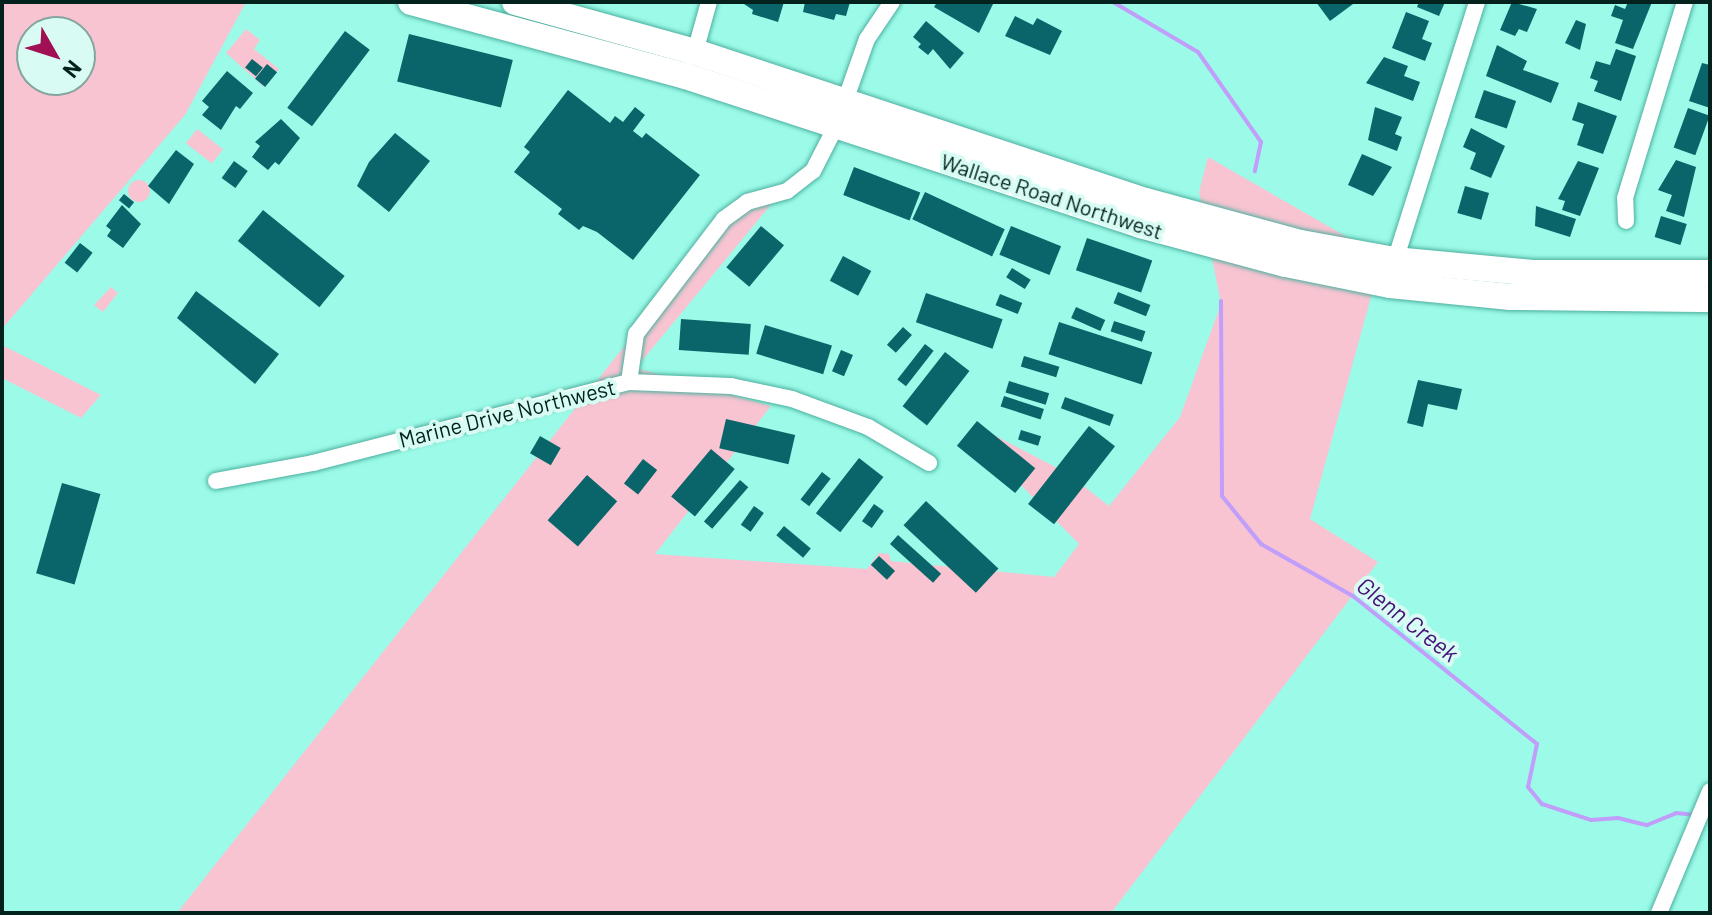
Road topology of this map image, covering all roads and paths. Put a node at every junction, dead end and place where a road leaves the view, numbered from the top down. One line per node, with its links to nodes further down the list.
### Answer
1 (411, 2): 8 (main road, Wallace Road Northwest)
2 (515, 2): 7 (main road, Wallace Road Northwest)
3 (709, 2): 7 (street)
4 (892, 2): 8 (street)
5 (1477, 2): 10 (street)
6 (1685, 2): 9 (street)
7 (695, 52): 8 (main road, Wallace Road Northwest)
8 (840, 112): 10 (main road, Wallace Road Northwest); 13 (street)
9 (1626, 221)
10 (1392, 272): 11 (main road, Wallace Road Northwest); 12 (main road, Wallace Road Northwest)
11 (1710, 273)
12 (1710, 299)
13 (629, 382): 14 (street, Marine Drive Northwest); 15 (street, Marine Drive Northwest)
14 (929, 463)
15 (216, 481)
16 (1707, 798): 17 (street)
17 (1659, 913)

